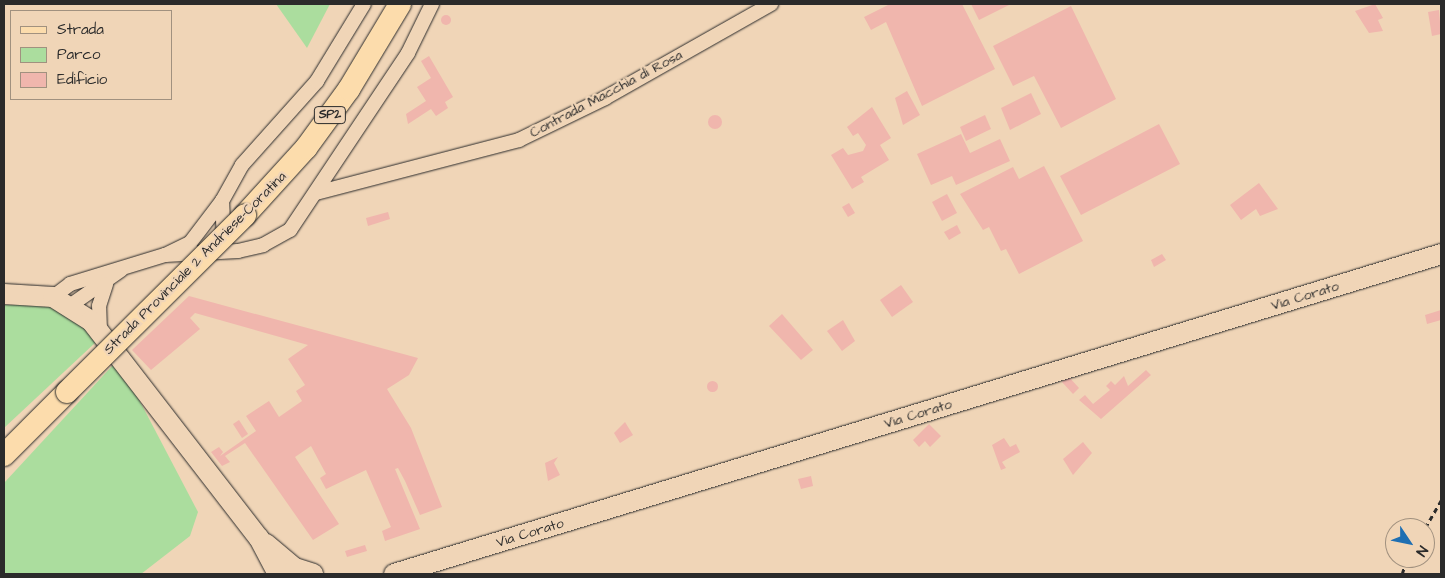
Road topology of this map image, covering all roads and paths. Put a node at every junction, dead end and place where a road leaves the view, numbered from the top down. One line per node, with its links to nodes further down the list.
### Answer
1 (364, 4): 6 (street)
2 (400, 4): 16 (main road, Strada Provinciale 2 Andriese-Coratina / SP2, bridge)
3 (432, 4): 5 (street)
4 (771, 4): 5 (street, Contrada Macchia di Rosa)
5 (316, 193): 7 (street)
6 (222, 201): 7 (street); 9 (street)
7 (238, 251): 9 (street)
8 (1441, 254): 23 (main road, Via Corato)
9 (165, 255): 10 (street)
10 (123, 268): 11 (street); 13 (street)
11 (106, 284): 14 (street); 15 (street)
12 (4, 294): 13 (main road)
13 (53, 297): 14 (main road)
14 (71, 305): 15 (main road)
15 (100, 331): 22 (main road)
16 (48, 411): 17 (main road, Strada Provinciale 2 Andriese-Coratina / SP2); 19 (main road)
17 (12, 444): 18 (main road, Strada Provinciale 2 Andriese-Coratina / SP2)
18 (4, 455)
19 (4, 471)
20 (1441, 500): 21 (path)
21 (1431, 518)
22 (296, 573)
23 (394, 574)

